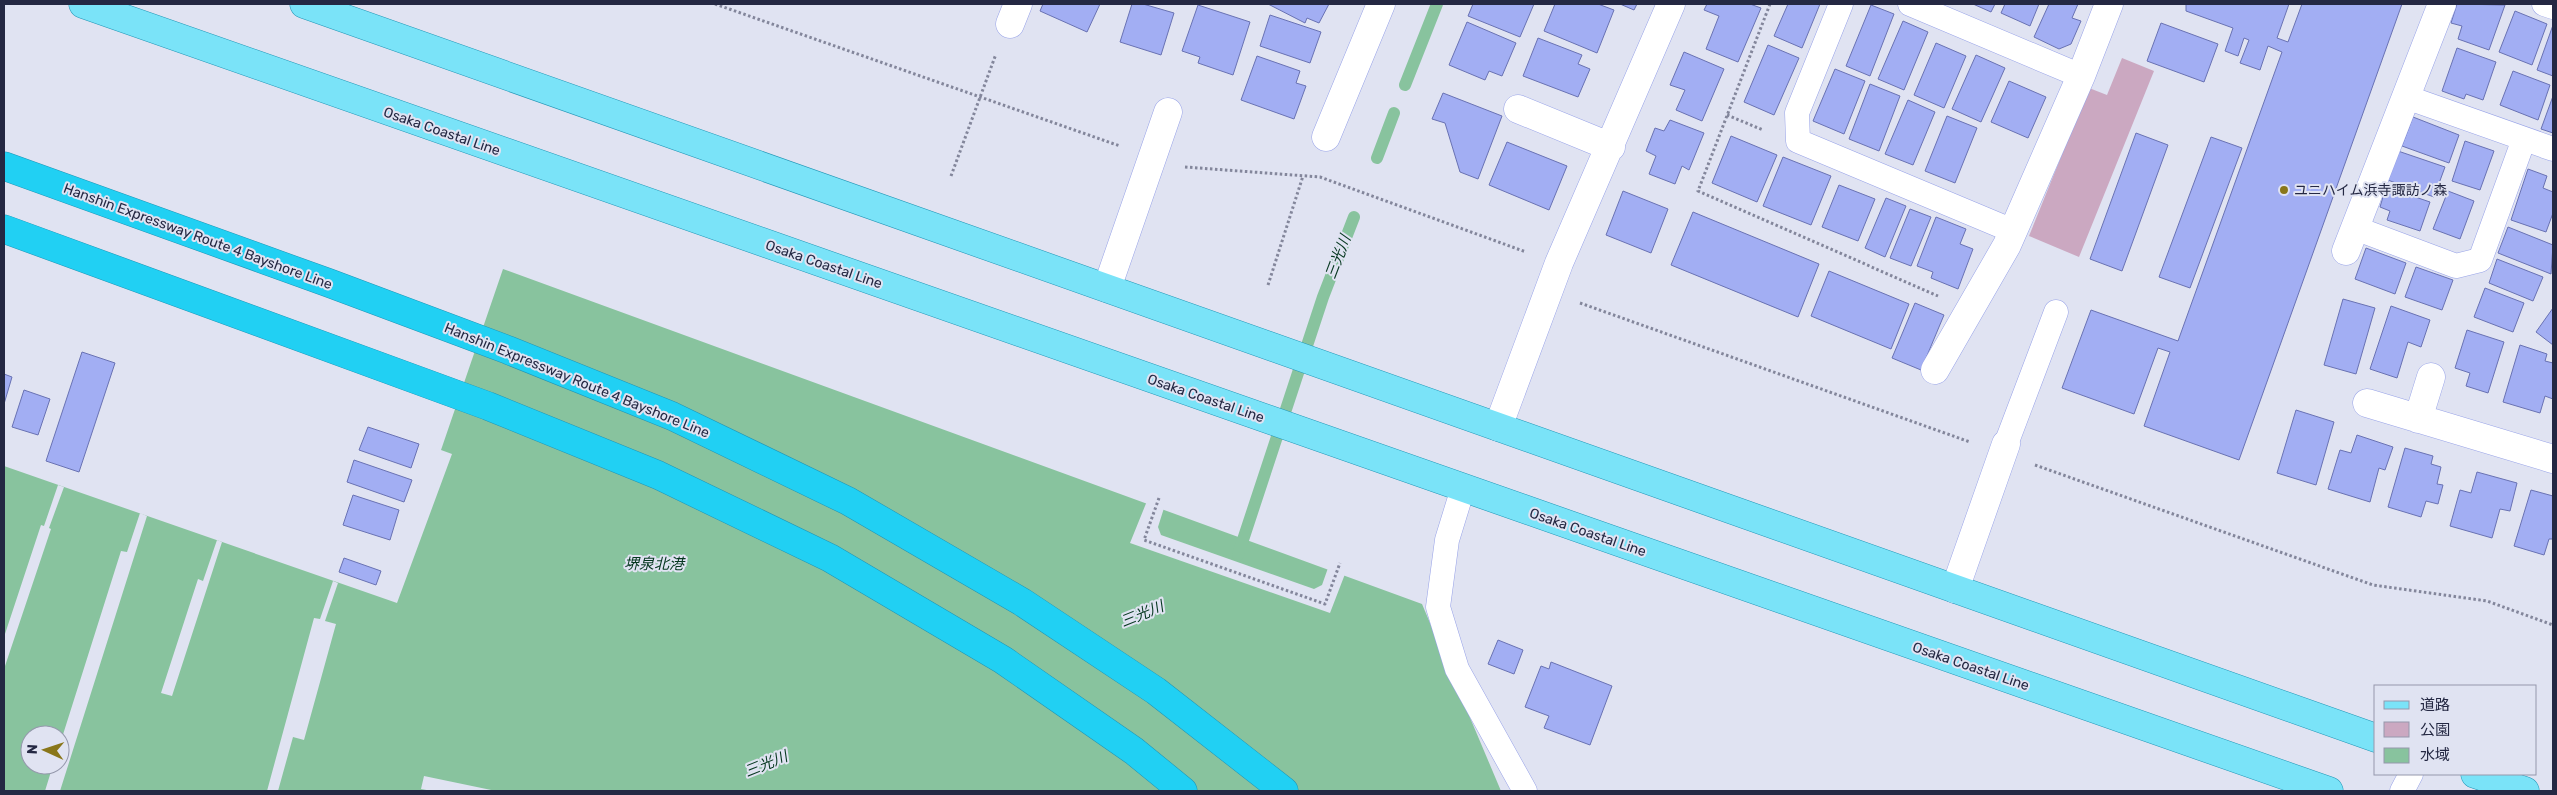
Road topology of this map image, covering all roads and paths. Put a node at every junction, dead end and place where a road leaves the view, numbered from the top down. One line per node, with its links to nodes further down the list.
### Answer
1 (83, 4): 39 (main road, Osaka Coastal Line)
2 (304, 4): 28 (main road)
3 (1381, 4): 17 (street)
4 (1671, 4): 19 (street)
5 (1770, 4): 30 (path)
6 (1841, 4): 25 (lane)
7 (1910, 4): 13 (lane)
8 (2109, 4): 13 (street)
9 (2442, 4): 14 (street)
10 (2544, 4): 11 (lane)
11 (2553, 7)
12 (998, 50): 22 (path)
13 (2081, 76): 25 (street)
14 (2406, 97): 18 (lane); 26 (street)
15 (1518, 109): 19 (street)
16 (1168, 112): 28 (street)
17 (1326, 137)
18 (2524, 139): 20 (lane); 26 (lane)
19 (1611, 147): 29 (street)
20 (2553, 149)
21 (4, 166): 48 (highway, Hanshin Expressway Route 4 Bayshore Line)
22 (951, 176)
23 (1303, 176): 27 (path)
24 (4, 229): 47 (highway)
25 (2013, 231): 30 (street)
26 (2351, 239)
27 (1268, 285)
28 (1107, 288): 36 (main road)
29 (1549, 292): 36 (street); 37 (path)
30 (1970, 310): 32 (street)
31 (2056, 312): 37 (lane)
32 (1936, 370)
33 (2431, 377): 35 (street)
34 (2367, 403): 35 (street)
35 (2418, 419): 38 (street)
36 (1498, 426): 42 (main road)
37 (2004, 449): 42 (street); 43 (path)
38 (2553, 459)
39 (1463, 488): 49 (lane); 50 (main road, Osaka Coastal Line)
40 (1159, 498): 41 (path)
41 (1340, 563)
42 (1955, 589): 44 (main road)
43 (2553, 625)
44 (2374, 737)
45 (2410, 775): 51 (lane)
46 (2478, 775): 52 (main road)
47 (1184, 791)
48 (1284, 791)
49 (1525, 791)
50 (2329, 791)
51 (2402, 791)
52 (2525, 791)

